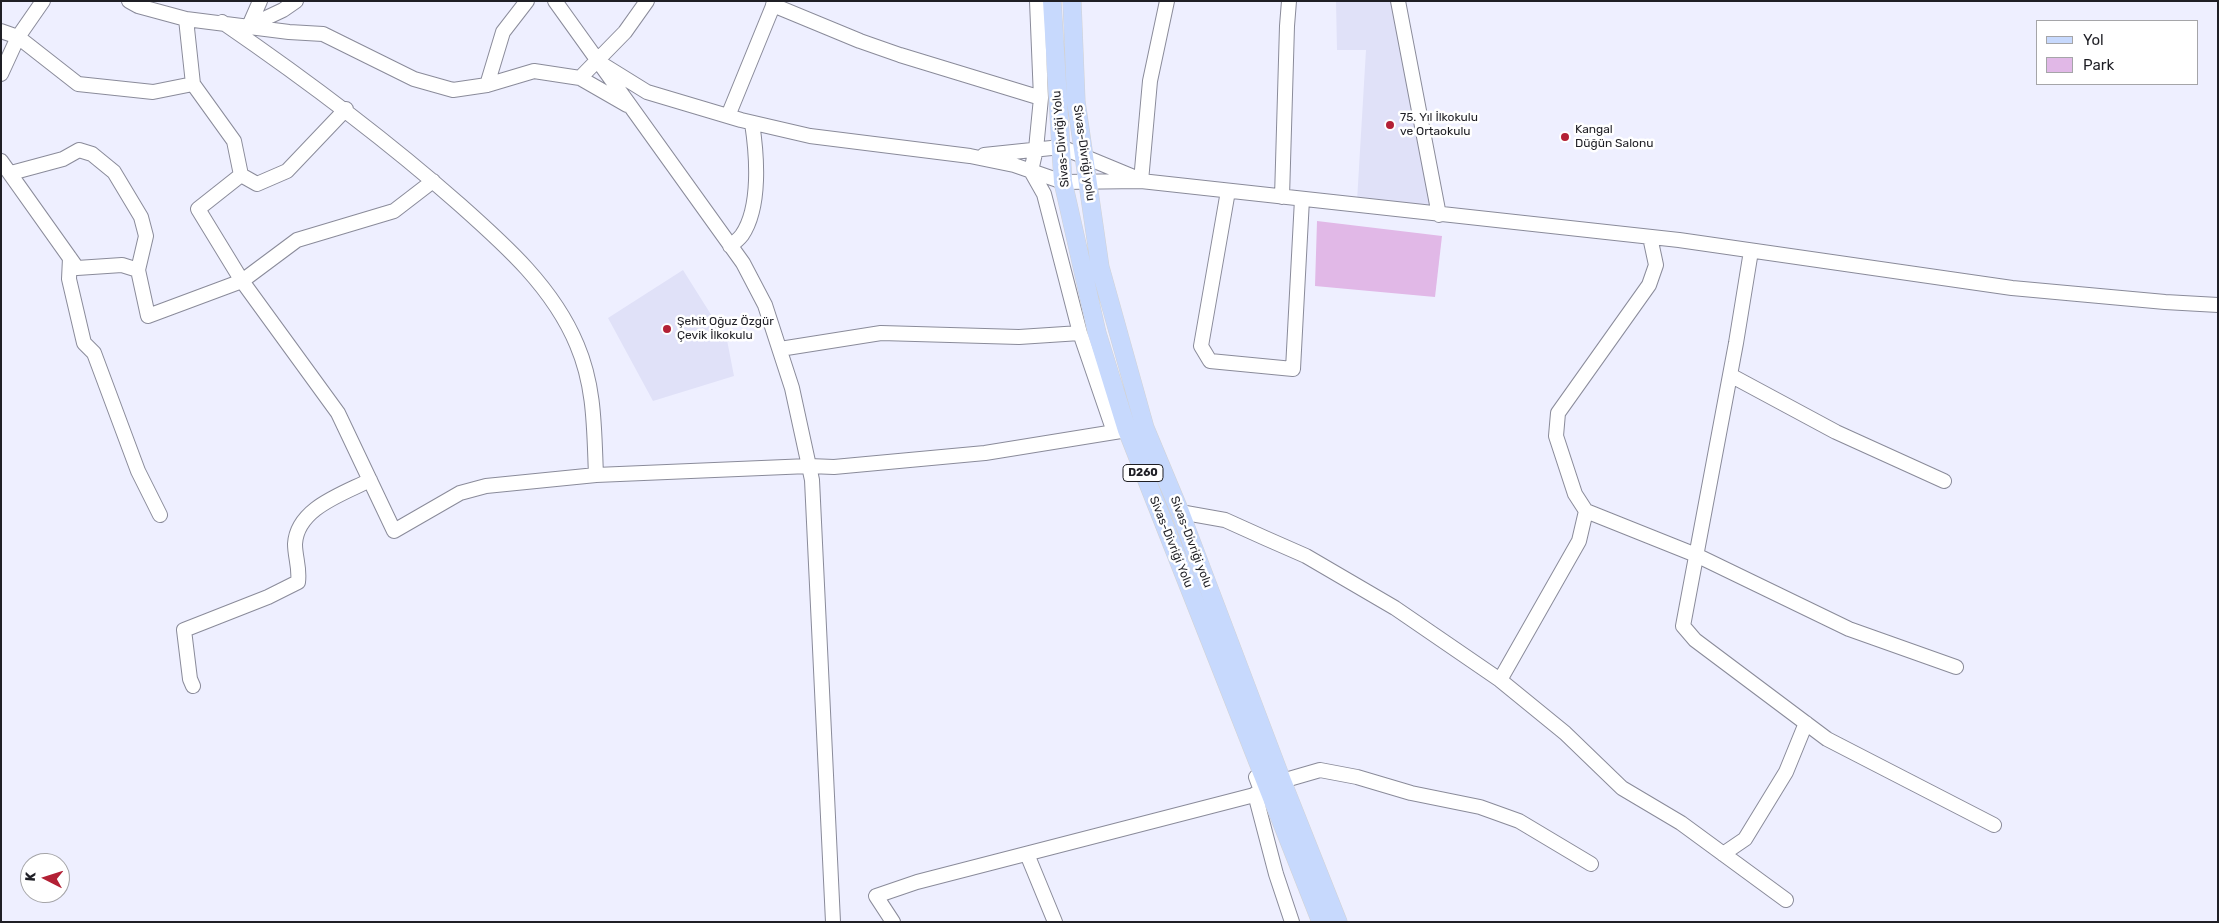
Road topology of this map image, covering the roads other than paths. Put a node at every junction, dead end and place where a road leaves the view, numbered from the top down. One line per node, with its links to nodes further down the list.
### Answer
1 (43, 1): 19 (street)
2 (260, 1): 17 (street)
3 (296, 1): 17 (street)
4 (527, 1): 24 (street)
5 (555, 1): 20 (street)
6 (646, 1): 20 (street)
7 (1037, 1): 25 (street)
8 (1052, 1): 30 (main road, Sivas-Divriği Yolu / D260)
9 (1072, 1): 32 (main road, Sivas-Divriği yolu / D260)
10 (1167, 1): 40 (street)
11 (1289, 1): 43 (street)
12 (1398, 1): 45 (street)
13 (136, 3): 15 (street)
14 (774, 3): 25 (street); 28 (street)
15 (186, 19): 16 (street); 23 (street)
16 (222, 22): 17 (street); 27 (street)
17 (249, 26): 24 (street)
18 (1, 31): 19 (street)
19 (18, 37): 21 (street); 23 (street)
20 (597, 60): 22 (street); 26 (street); 28 (street)
21 (1, 74)
22 (580, 78): 24 (street); 26 (street)
23 (193, 84): 37 (street)
24 (486, 85)
25 (1041, 98): 31 (street)
26 (630, 106): 47 (street)
27 (346, 109): 37 (street); 38 (street)
28 (728, 116): 29 (street)
29 (752, 123): 33 (street); 47 (street)
30 (1061, 146): 31 (street); 32 (street); 41 (main road, Sivas-Divriği Yolu / D260)
31 (1036, 149): 33 (street); 35 (street)
32 (1084, 155): 39 (main road, Sivas-Divriği yolu / D260); 40 (street)
33 (970, 156): 35 (street)
34 (1, 161): 36 (street)
35 (1031, 171): 41 (street); 53 (street)
36 (11, 174): 49 (street); 50 (street)
37 (241, 175): 51 (street)
38 (432, 180): 51 (street); 58 (street)
39 (1088, 181): 40 (street); 41 (street); 62 (main road, Sivas-Divriği yolu / D260)
40 (1141, 181): 42 (street)
41 (1063, 182): 56 (main road, Sivas-Divriği Yolu / D260)
42 (1228, 191): 43 (street); 44 (street)
43 (1282, 197): 44 (street)
44 (1302, 199): 45 (street)
45 (1439, 215): 46 (street)
46 (1650, 238): 48 (street); 61 (street)
47 (730, 246): 54 (street)
48 (1750, 251): 52 (street); 55 (street)
49 (70, 258): 50 (street); 63 (street)
50 (138, 270): 51 (street)
51 (242, 281): 59 (street)
52 (2218, 305)
53 (1080, 333): 54 (street); 56 (street)
54 (780, 349): 57 (street)
55 (1730, 375): 60 (street); 64 (street)
56 (1120, 431): 57 (street); 70 (street); 80 (main road, Sivas-Divriği Yolu / D260)
57 (809, 466): 58 (street); 76 (street)
58 (596, 475): 59 (street)
59 (370, 480): 67 (street)
60 (1944, 481)
61 (1586, 511): 64 (street); 66 (street)
62 (1180, 512): 66 (street); 69 (main road, Sivas-Divriği yolu / D260)
63 (160, 515)
64 (1696, 554): 65 (street); 68 (street)
65 (1956, 667)
66 (1500, 680): 73 (street)
67 (193, 686)
68 (1806, 723): 71 (street); 73 (street)
69 (1282, 781): 74 (street); 81 (main road, Sivas-Divriği yolu / D260)
70 (1255, 794): 72 (street); 79 (street)
71 (1994, 825)
72 (1027, 854): 77 (street); 78 (street)
73 (1723, 854): 75 (street)
74 (1591, 864)
75 (1786, 900)
76 (833, 922)
77 (893, 922)
78 (1055, 922)
79 (1292, 922)
80 (1321, 922)
81 (1338, 922)

